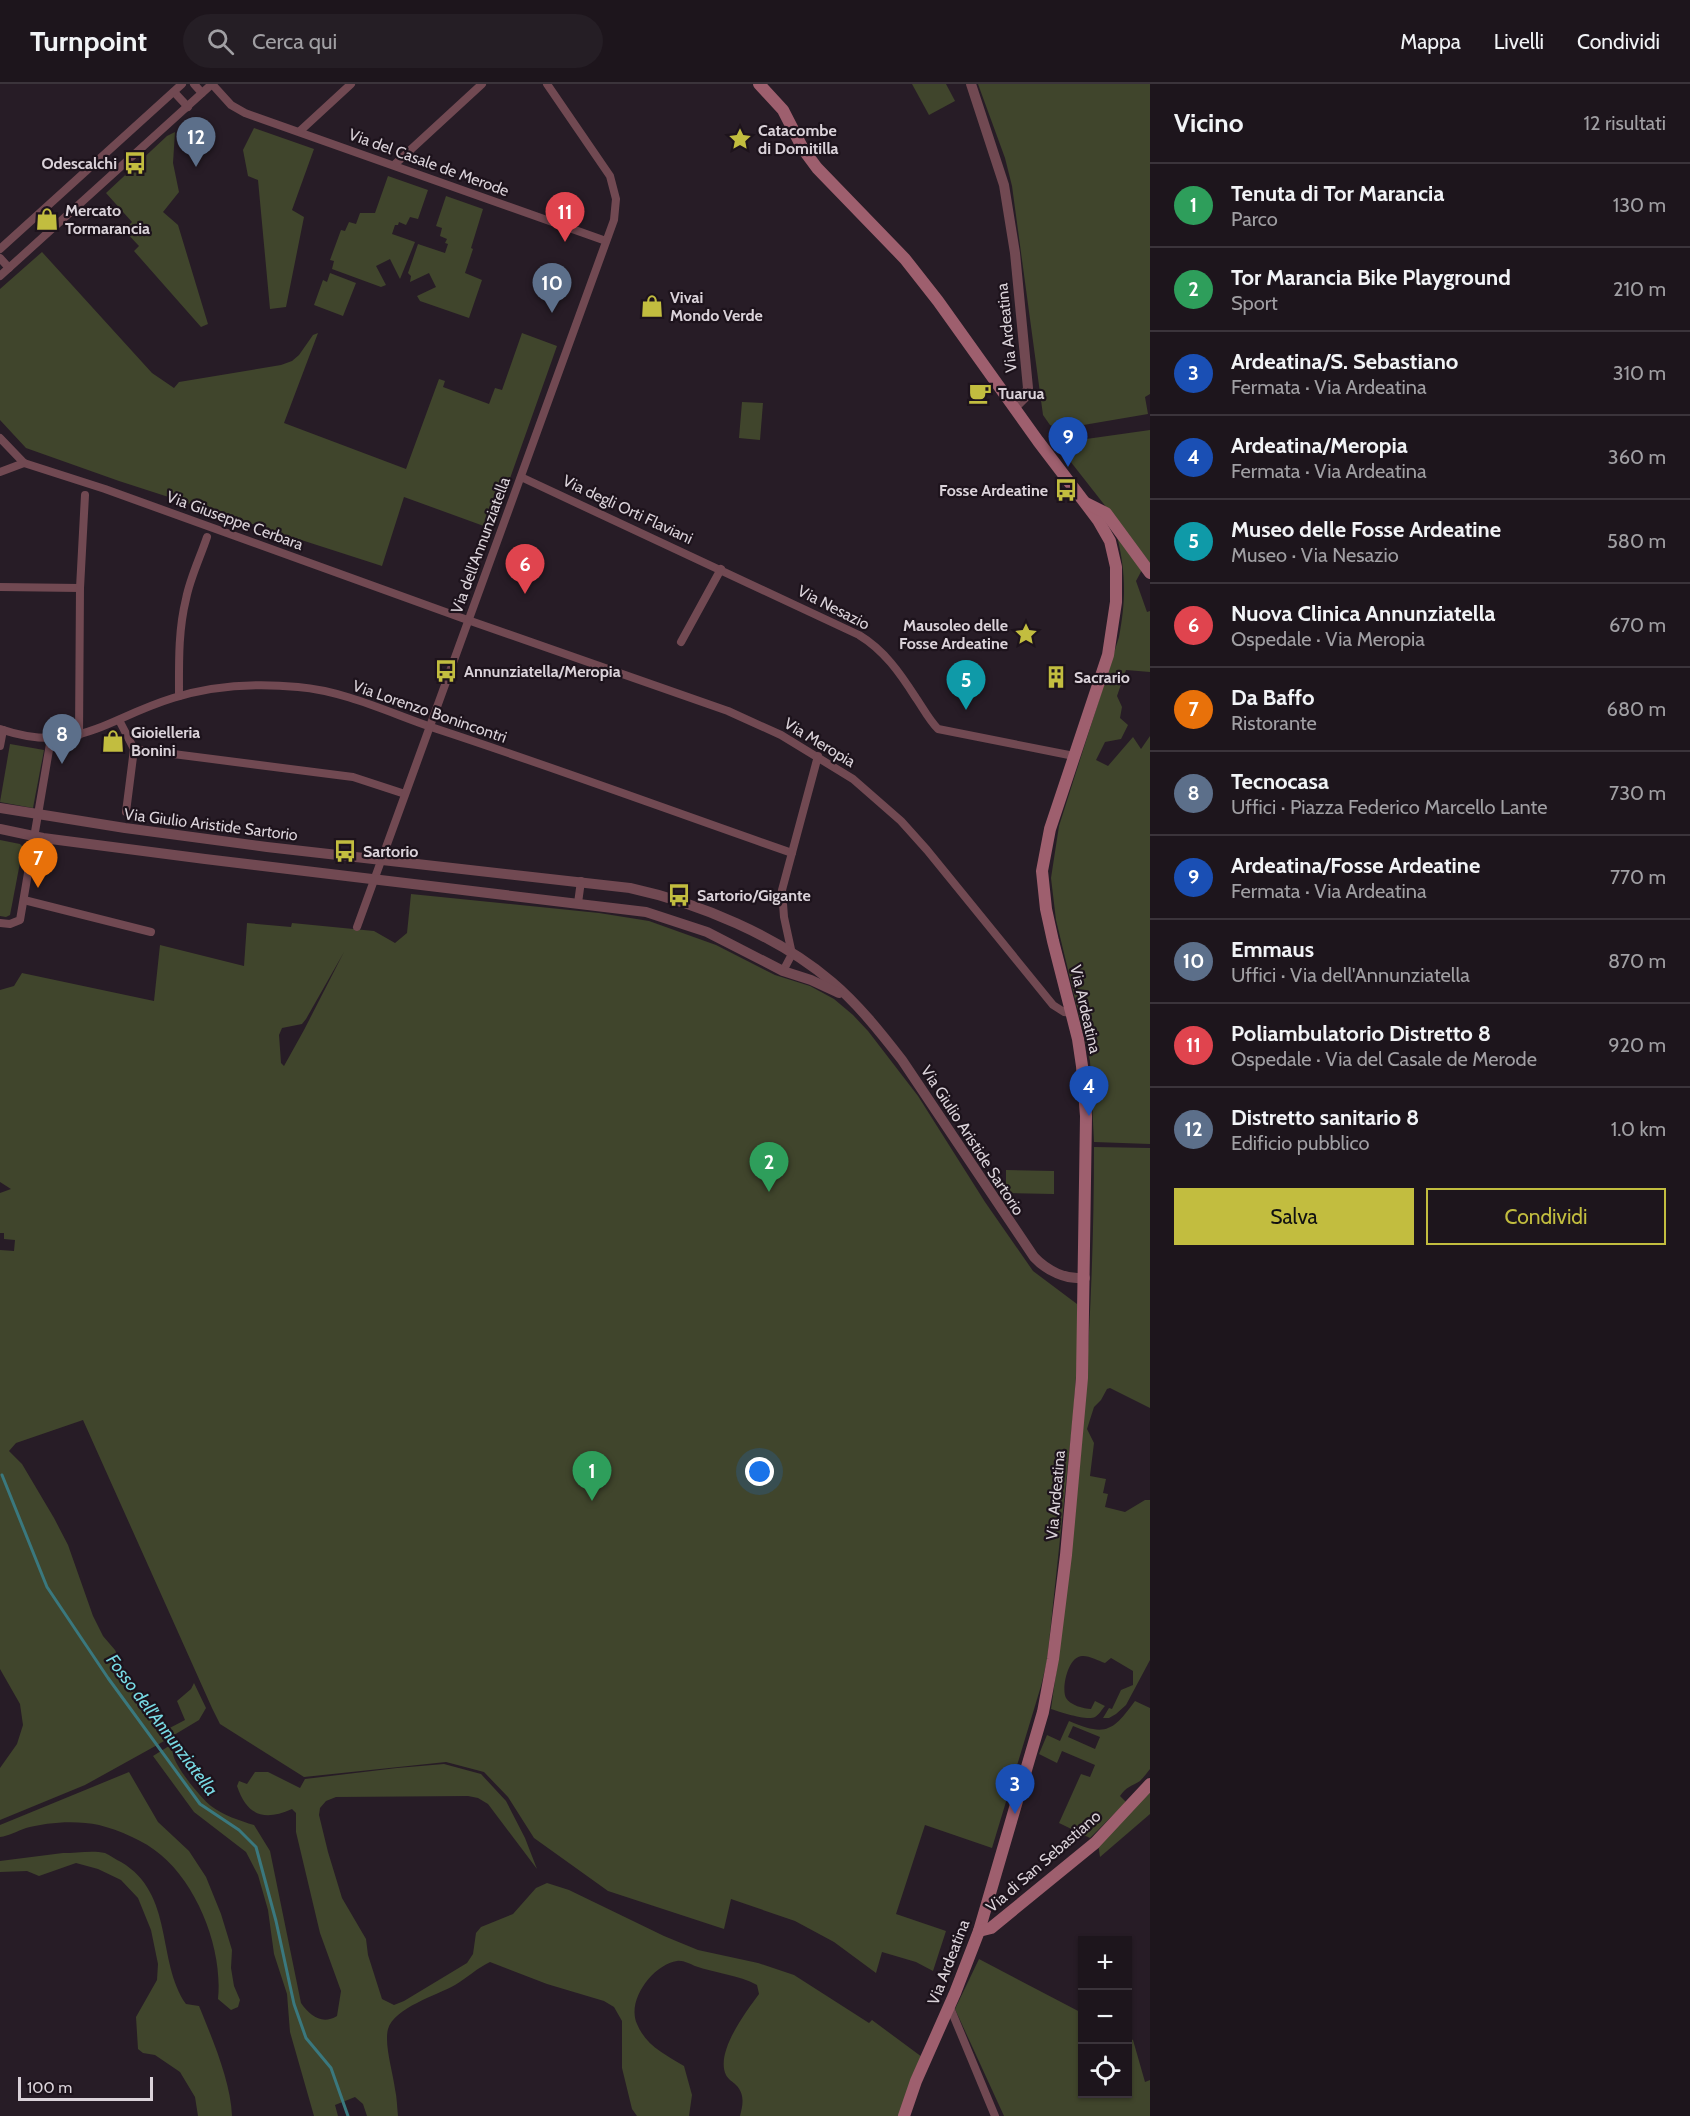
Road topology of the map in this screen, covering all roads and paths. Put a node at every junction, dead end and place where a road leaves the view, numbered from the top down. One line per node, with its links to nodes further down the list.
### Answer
1 (182, 84): 9 (street)
2 (194, 84): 10 (street)
3 (212, 84): 10 (street); 12 (street, Via del Casale de Merode)
4 (351, 84): 12 (street)
5 (482, 84): 13 (street)
6 (547, 84): 14 (street, Via dell'Annunziatella)
7 (759, 84): 19 (main road)
8 (971, 84): 19 (street, Via Ardeatina)
9 (174, 92): 11 (street); 15 (street)
10 (202, 93): 11 (street)
11 (188, 107): 17 (street)
12 (300, 131): 13 (street, Via del Casale de Merode)
13 (394, 165): 14 (street, Via del Casale de Merode)
14 (606, 242): 23 (street, Via dell'Annunziatella)
15 (0, 249)
16 (0, 258): 17 (street)
17 (9, 268): 18 (street)
18 (0, 276)
19 (1014, 408): 25 (main road, Via Ardeatina)
20 (0, 438): 21 (street, Via Giuseppe Cerbara)
21 (24, 463): 22 (street); 31 (street, Via Giuseppe Cerbara)
22 (0, 472)
23 (521, 477): 27 (street, Via degli Orti Flaviani); 31 (street, Via dell'Annunziatella)
24 (85, 495): 30 (street)
25 (1085, 503): 28 (main road); 42 (main road, Via Ardeatina)
26 (207, 537): 33 (street)
27 (721, 569): 32 (street); 42 (street, Via Nesazio)
28 (1150, 573)
29 (0, 587): 30 (street)
30 (80, 588): 37 (street)
31 (468, 620): 35 (street, Via dell'Annunziatella); 41 (street, Via Meropia)
32 (681, 642)
33 (179, 696): 34 (street, Via Lorenzo Bonincontri); 35 (street, Via Lorenzo Bonincontri)
34 (119, 720): 37 (street, Via Lorenzo Bonincontri); 40 (street)
35 (430, 726): 43 (street, Via dell'Annunziatella); 49 (street, Via Lorenzo Bonincontri)
36 (1, 729): 38 (street, Via Lorenzo Bonincontri); 39 (street)
37 (79, 735): 38 (street, Via Lorenzo Bonincontri)
38 (51, 738): 46 (street)
39 (0, 746)
40 (134, 749): 43 (street); 45 (street)
41 (818, 756): 49 (street); 61 (street, Via Meropia)
42 (1074, 756): 61 (main road, Via Ardeatina)
43 (405, 794): 50 (street, Via dell'Annunziatella)
44 (0, 808): 46 (street, Via Giulio Aristide Sartorio)
45 (126, 812)
46 (38, 814): 48 (street); 50 (street, Via Giulio Aristide Sartorio)
47 (0, 830): 48 (street, Via Giulio Aristide Sartorio)
48 (34, 836): 51 (street, Via Giulio Aristide Sartorio); 53 (street)
49 (792, 853): 58 (street)
50 (382, 859): 51 (street); 52 (street, Via Giulio Aristide Sartorio)
51 (373, 879): 54 (street, Via Giulio Aristide Sartorio); 56 (street)
52 (581, 882): 54 (street); 58 (street, Via Giulio Aristide Sartorio)
53 (24, 900): 55 (street); 57 (street)
54 (578, 903): 59 (street, Via Giulio Aristide Sartorio)
55 (0, 923)
56 (357, 927)
57 (151, 932)
58 (792, 954): 59 (street); 60 (street, Via Giulio Aristide Sartorio)
59 (783, 971): 60 (street, Via Giulio Aristide Sartorio)
60 (847, 997): 62 (street, Via Giulio Aristide Sartorio)
61 (1072, 1013): 62 (main road, Via Ardeatina)
62 (1085, 1278): 64 (main road, Via Ardeatina)
63 (1150, 1784): 64 (main road, Via di San Sebastiano)
64 (979, 1931): 65 (main road, Via Ardeatina)
65 (950, 2005): 66 (main road, Via Ardeatina); 67 (street)
66 (904, 2116)
67 (994, 2116)

